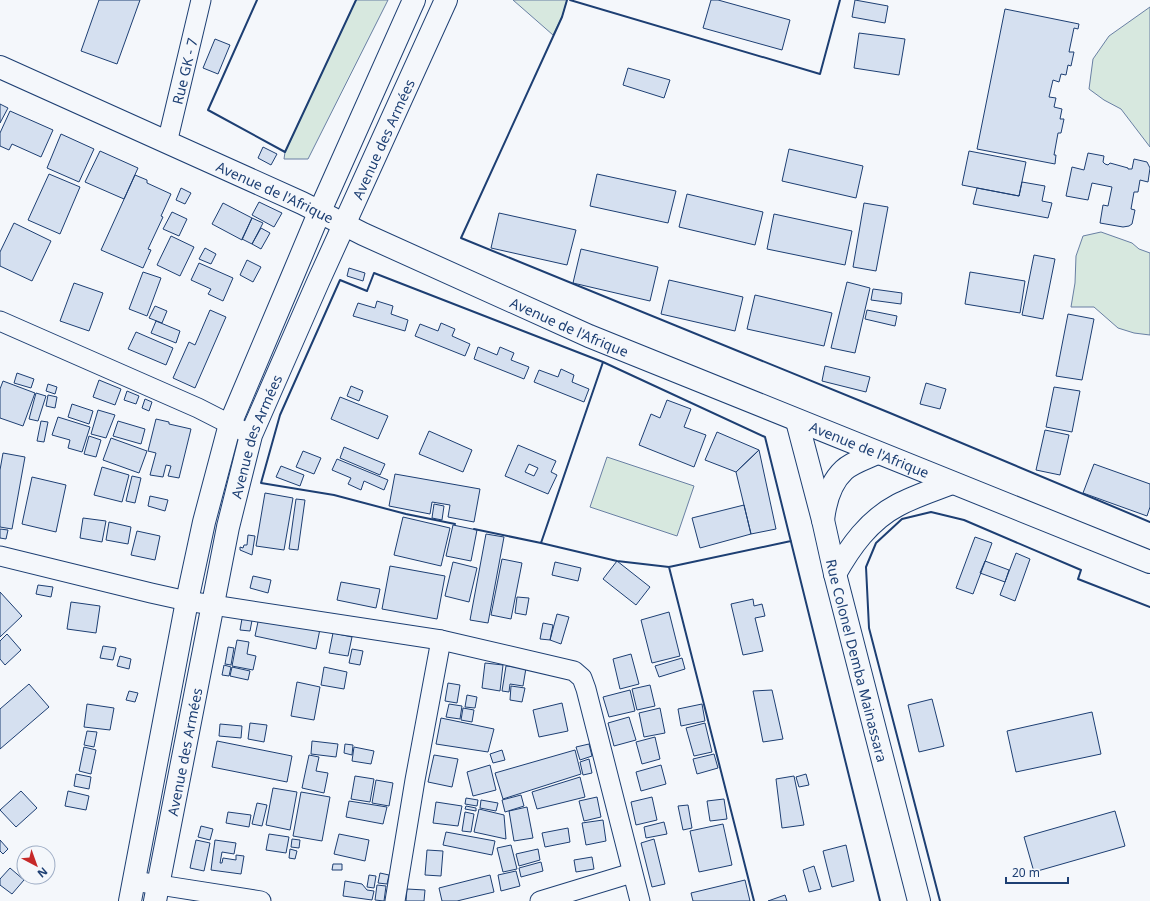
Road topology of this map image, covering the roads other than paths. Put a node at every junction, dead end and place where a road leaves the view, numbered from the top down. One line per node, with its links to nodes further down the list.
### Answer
1 (201, 0): 5 (street, Rue GK - 7)
2 (414, 0): 6 (main road, Avenue des Armées)
3 (446, 0): 7 (main road, Avenue des Armées)
4 (0, 67): 5 (main road, Avenue de l'Afrique)
5 (168, 142): 6 (main road, Avenue de l'Afrique)
6 (318, 213): 7 (main road, Avenue de l'Afrique); 10 (main road, Avenue des Armées)
7 (344, 225): 9 (main road, Avenue de l'Afrique); 11 (main road, Avenue des Armées)
8 (0, 321): 10 (street)
9 (797, 421): 12 (main road, Avenue de l'Afrique); 14 (main road, Rue Colonel Demba Mainassara)
10 (230, 424): 11 (street); 18 (main road, Avenue des Armées)
11 (251, 435): 19 (main road, Avenue des Armées)
12 (877, 453): 13 (main road, Avenue de l'Afrique); 14 (main road)
13 (952, 483): 16 (main road, Avenue de l'Afrique); 17 (main road)
14 (823, 520): 17 (main road, Rue Colonel Demba Mainassara)
15 (0, 556): 18 (street)
16 (1150, 562)
17 (835, 574): 28 (main road, Rue Colonel Demba Mainassara)
18 (187, 600): 19 (street); 22 (main road, Avenue des Armées)
19 (212, 604): 20 (street); 23 (main road, Avenue des Armées)
20 (441, 640): 21 (street); 25 (street)
21 (632, 873): 26 (street); 27 (street)
22 (132, 891): 23 (street)
23 (157, 893): 24 (street)
24 (261, 901)
25 (395, 901)
26 (540, 901)
27 (640, 901)
28 (919, 901)

